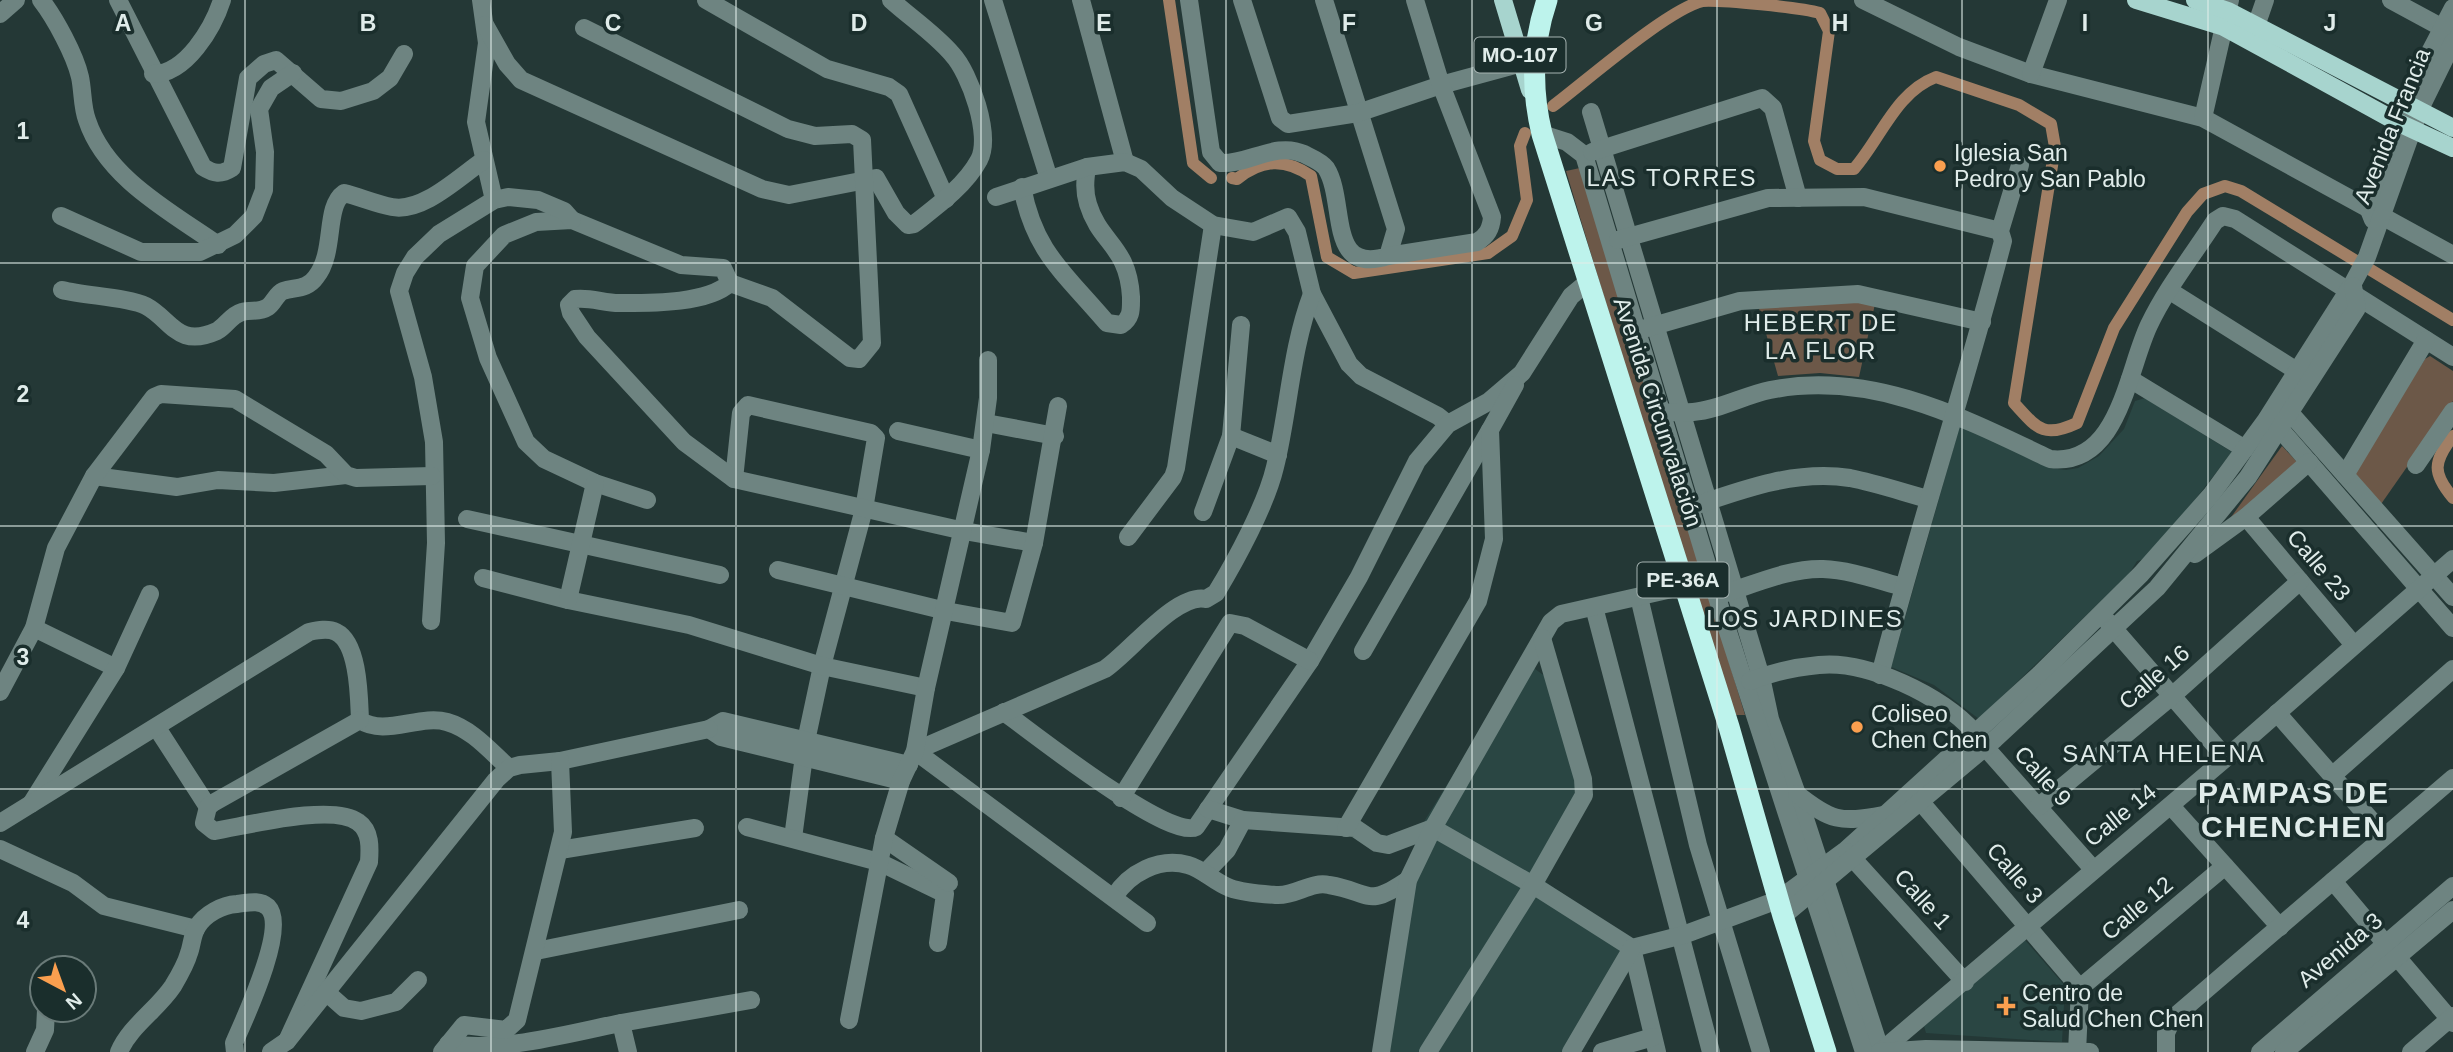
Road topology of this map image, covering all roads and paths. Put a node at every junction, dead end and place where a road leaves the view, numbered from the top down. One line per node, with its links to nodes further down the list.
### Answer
1 (16, 0): 24 (street)
2 (41, 0): 61 (street)
3 (118, 0): 31 (street)
4 (222, 0): 31 (street)
5 (481, 0): 25 (street)
6 (706, 0): 53 (street)
7 (891, 0): 53 (street)
8 (993, 0): 48 (street)
9 (1082, 0): 45 (street)
10 (1189, 0): 63 (street)
11 (1242, 0): 37 (street)
12 (1324, 0): 37 (street)
13 (1415, 0): 34 (street)
14 (1503, 0): 30 (main road, Avenida Circunvalación / MO-107)
15 (1547, 0): 35 (highway, Avenida Circunvalación / PE-36A)
16 (1863, 0): 33 (street)
17 (2058, 0): 33 (street)
18 (2136, 0): 23 (main road)
19 (2195, 0): 23 (main road)
20 (2265, 0): 26 (street)
21 (2390, 0): 28 (street)
22 (2453, 8): 28 (street, Avenida Francia)
23 (2227, 13): 26 (main road); 38 (main road); 39 (street)
24 (0, 14)
25 (485, 26): 44 (street); 49 (street)
26 (2256, 26): 38 (main road)
27 (584, 28): 49 (street)
28 (2449, 34): 38 (street, Avenida Francia)
29 (404, 54): 32 (street)
30 (1522, 63): 34 (street); 35 (main road, Avenida Circunvalación / MO-107)
31 (153, 74): 32 (street)
32 (293, 74): 61 (street)
33 (2031, 74): 39 (street)
34 (1441, 85): 37 (street); 63 (street)
35 (1536, 110): 41 (highway, Avenida Circunvalación / PE-36A)
36 (1591, 112): 43 (street)
37 (1358, 113): 63 (street)
38 (2409, 116): 40 (main road); 42 (main road); 56 (street, Avenida Francia)
39 (2203, 118): 56 (street)
40 (2453, 128)
41 (1542, 134): 43 (street); 65 (highway, Avenida Circunvalación / PE-36A)
42 (2453, 148)
43 (1593, 152): 52 (street); 60 (street)
44 (484, 160): 54 (street); 67 (street)
45 (1125, 162): 47 (street); 58 (street)
46 (2020, 164): 59 (street)
47 (1087, 167): 48 (street); 50 (street)
48 (1049, 179): 50 (street)
49 (865, 180): 53 (street); 66 (street)
50 (1022, 187): 51 (street)
51 (996, 197)
52 (1798, 198): 59 (street); 60 (street)
53 (946, 199)
54 (494, 200): 57 (street); 98 (street)
55 (61, 216): 61 (street)
56 (2376, 218): 62 (street); 64 (street, Avenida Francia)
57 (572, 220): 66 (street); 101 (street)
58 (1213, 225): 69 (street); 111 (street)
59 (2000, 232): 70 (street)
60 (1618, 239): 72 (street)
61 (218, 246)
62 (2453, 255)
63 (1388, 256)
64 (2356, 279): 68 (street); 73 (street); 76 (street); 80 (street)
65 (1589, 281): 77 (street); 123 (highway, Avenida Circunvalación / PE-36A)
66 (730, 283): 100 (street)
67 (62, 290)
68 (2170, 291): 76 (street); 78 (street)
69 (1312, 294): 86 (street); 93 (street)
70 (1982, 322): 72 (street); 82 (street)
71 (1241, 326): 90 (street)
72 (1646, 328): 83 (street)
73 (2426, 340): 74 (street); 97 (street)
74 (2453, 357)
75 (988, 359): 84 (street)
76 (2297, 372): 80 (street)
77 (1522, 373): 86 (street); 88 (street)
78 (2130, 379): 82 (street); 91 (street)
79 (1058, 406): 89 (street)
80 (2284, 407): 85 (street); 97 (street)
81 (2453, 411): 95 (street)
82 (1953, 412): 83 (street); 102 (street)
83 (1676, 418): 104 (street); 105 (street)
84 (986, 423): 89 (street); 92 (street)
85 (2273, 424): 91 (street); 94 (street); 115 (street)
86 (1448, 425): 143 (street)
87 (898, 430): 92 (street)
88 (1490, 430): 142 (street); 178 (street)
89 (1055, 436): 112 (street)
90 (1231, 436): 93 (street); 107 (street)
91 (2245, 449): 117 (street)
92 (981, 450): 110 (street)
93 (1278, 455): 152 (street)
94 (2309, 462): 108 (street); 126 (street)
95 (2416, 465)
96 (346, 475): 98 (street); 99 (street); 99 (street)
97 (2345, 475): 119 (street)
98 (432, 476): 136 (street)
99 (93, 477): 137 (street)
100 (734, 479): 106 (street); 106 (street)
101 (595, 483): 103 (street); 113 (street)
102 (1928, 499): 104 (street); 124 (street)
103 (647, 500)
104 (1707, 501): 105 (street); 127 (street)
105 (1689, 507): 129 (street)
106 (864, 509): 110 (street); 122 (street)
107 (1203, 512)
108 (2246, 517): 115 (street); 121 (street, Calle 23)
109 (467, 519): 113 (street)
110 (964, 531): 112 (street); 134 (street)
111 (1128, 537)
112 (1034, 542): 134 (street)
113 (582, 546): 118 (street); 132 (street)
114 (2453, 559): 119 (street, Calle 14)
115 (2175, 569): 125 (street)
116 (778, 570): 122 (street)
117 (2141, 574): 125 (street); 135 (street)
118 (720, 575)
119 (2434, 575): 126 (street, Calle 14); 131 (street)
120 (483, 578): 132 (street)
121 (2300, 581): 141 (street, Calle 23); 151 (street, Calle 16)
122 (846, 585): 134 (street); 144 (street)
123 (1685, 586): 130 (street); 198 (highway, Avenida Circunvalación / PE-36A)
124 (1903, 587): 127 (street); 147 (street)
125 (2157, 588): 139 (street)
126 (2418, 588): 138 (street); 141 (street, Calle 14)
127 (1735, 590): 129 (street); 148 (street)
128 (150, 594): 145 (street)
129 (1717, 596): 148 (street)
130 (1639, 597): 133 (street); 201 (street)
131 (2453, 597)
132 (568, 600): 144 (street)
133 (1594, 607): 140 (street); 206 (street)
134 (946, 611): 149 (street)
135 (2101, 614): 139 (street); 156 (street)
136 (431, 621)
137 (34, 628): 145 (street); 150 (street)
138 (2453, 628)
139 (2114, 629): 151 (street); 156 (street)
140 (1542, 638): 179 (street); 194 (street)
141 (2354, 645): 153 (street, Calle 14)
142 (1363, 651)
143 (1310, 660): 167 (street); 172 (street)
144 (822, 666): 149 (street); 157 (street)
145 (116, 668): 169 (street)
146 (2453, 669): 163 (street)
147 (1880, 675): 148 (street, Calle 9); 156 (street, Calle 9)
148 (1753, 680): 162 (street); 165 (street)
149 (926, 688): 160 (street)
150 (0, 692)
151 (2172, 696): 158 (street); 171 (street, Calle 16)
152 (1004, 712): 160 (street); 167 (street)
153 (2277, 713): 158 (street, Calle 14); 163 (street)
154 (360, 720): 155 (street); 161 (street); 170 (street)
155 (156, 728): 169 (street); 170 (street)
156 (1980, 740): 166 (street); 171 (street, Calle 9)
157 (805, 749): 159 (street); 160 (street); 181 (street)
158 (2226, 758): 168 (street, Calle 14)
159 (560, 761): 161 (street); 184 (street)
160 (908, 766): 182 (street); 197 (street)
161 (509, 768): 214 (street)
162 (1774, 775): 165 (street); 195 (street)
163 (2333, 775): 180 (street)
164 (2453, 778): 180 (street)
165 (1797, 794): 173 (street); 190 (street)
166 (1916, 796): 173 (street); 185 (street); 203 (street, Calle 3)
167 (1121, 798): 172 (street)
168 (2171, 806): 187 (street); 188 (street, Calle 14)
169 (30, 807): 175 (street)
170 (208, 807): 220 (street)
171 (2038, 807): 188 (street, Calle 9)
172 (1208, 809): 174 (street)
173 (1886, 814): 185 (street)
174 (1243, 820): 178 (street); 189 (street)
175 (0, 823)
176 (747, 827): 181 (street)
177 (695, 828): 184 (street)
178 (1346, 828): 179 (street)
179 (1433, 828): 191 (street); 194 (street)
180 (2385, 836): 192 (street)
181 (793, 838): 186 (street)
182 (884, 838): 186 (street); 193 (street)
183 (0, 849): 205 (street)
184 (559, 850): 210 (street)
185 (1850, 854): 190 (street); 212 (street, Calle 1)
186 (879, 862): 207 (street); 217 (street)
187 (2225, 866): 204 (street); 213 (street, Calle 12)
188 (2093, 869): 203 (street, Calle 14)
189 (1205, 873): 191 (street); 197 (street)
190 (1823, 874): 195 (street); 237 (street)
191 (1408, 880): 229 (street)
192 (2333, 881): 204 (street); 209 (street)
193 (949, 883)
194 (1533, 885): 208 (street); 230 (street)
195 (1808, 886): 198 (street); 236 (street)
196 (2453, 886): 209 (street, Avenida 3)
197 (1114, 897): 202 (street)
198 (1780, 908): 201 (street); 235 (highway, Avenida Circunvalación / PE-36A)
199 (739, 910): 210 (street)
200 (2453, 910): 209 (street, Avenida 3)
201 (1721, 919): 206 (street); 234 (street)
202 (1147, 923)
203 (2028, 926): 212 (street, Calle 14); 213 (street, Calle 3)
204 (2280, 927): 240 (street)
205 (196, 929): 225 (street); 226 (street)
206 (1682, 935): 208 (street); 233 (street)
207 (937, 943)
208 (1632, 948): 221 (street); 231 (street)
209 (2391, 950): 216 (street); 241 (street, Avenida 3); 242 (street, Avenida 3)
210 (536, 951): 222 (street)
211 (418, 980): 214 (street)
212 (1965, 982): 237 (street, Calle 14)
213 (2080, 988): 238 (street)
214 (326, 992): 220 (street)
215 (751, 1000): 218 (street)
216 (2452, 1019): 243 (street)
217 (849, 1020)
218 (621, 1023): 222 (street); 228 (street)
219 (45, 1024): 224 (street)
220 (287, 1041): 227 (street)
221 (1655, 1044): 232 (street)
222 (445, 1048)
223 (1991, 1051): 237 (street); 238 (street)
224 (35, 1052)
225 (119, 1052)
226 (235, 1052)
227 (271, 1052)
228 (628, 1052)
229 (1381, 1052)
230 (1428, 1052)
231 (1571, 1052)
232 (1602, 1052)
233 (1711, 1052)
234 (1761, 1052)
235 (1826, 1052)
236 (1864, 1052)
237 (1879, 1052)
238 (2077, 1052): 239 (street)
239 (2090, 1052)
240 (2166, 1052)
241 (2260, 1052)
242 (2284, 1052)
243 (2411, 1052)

